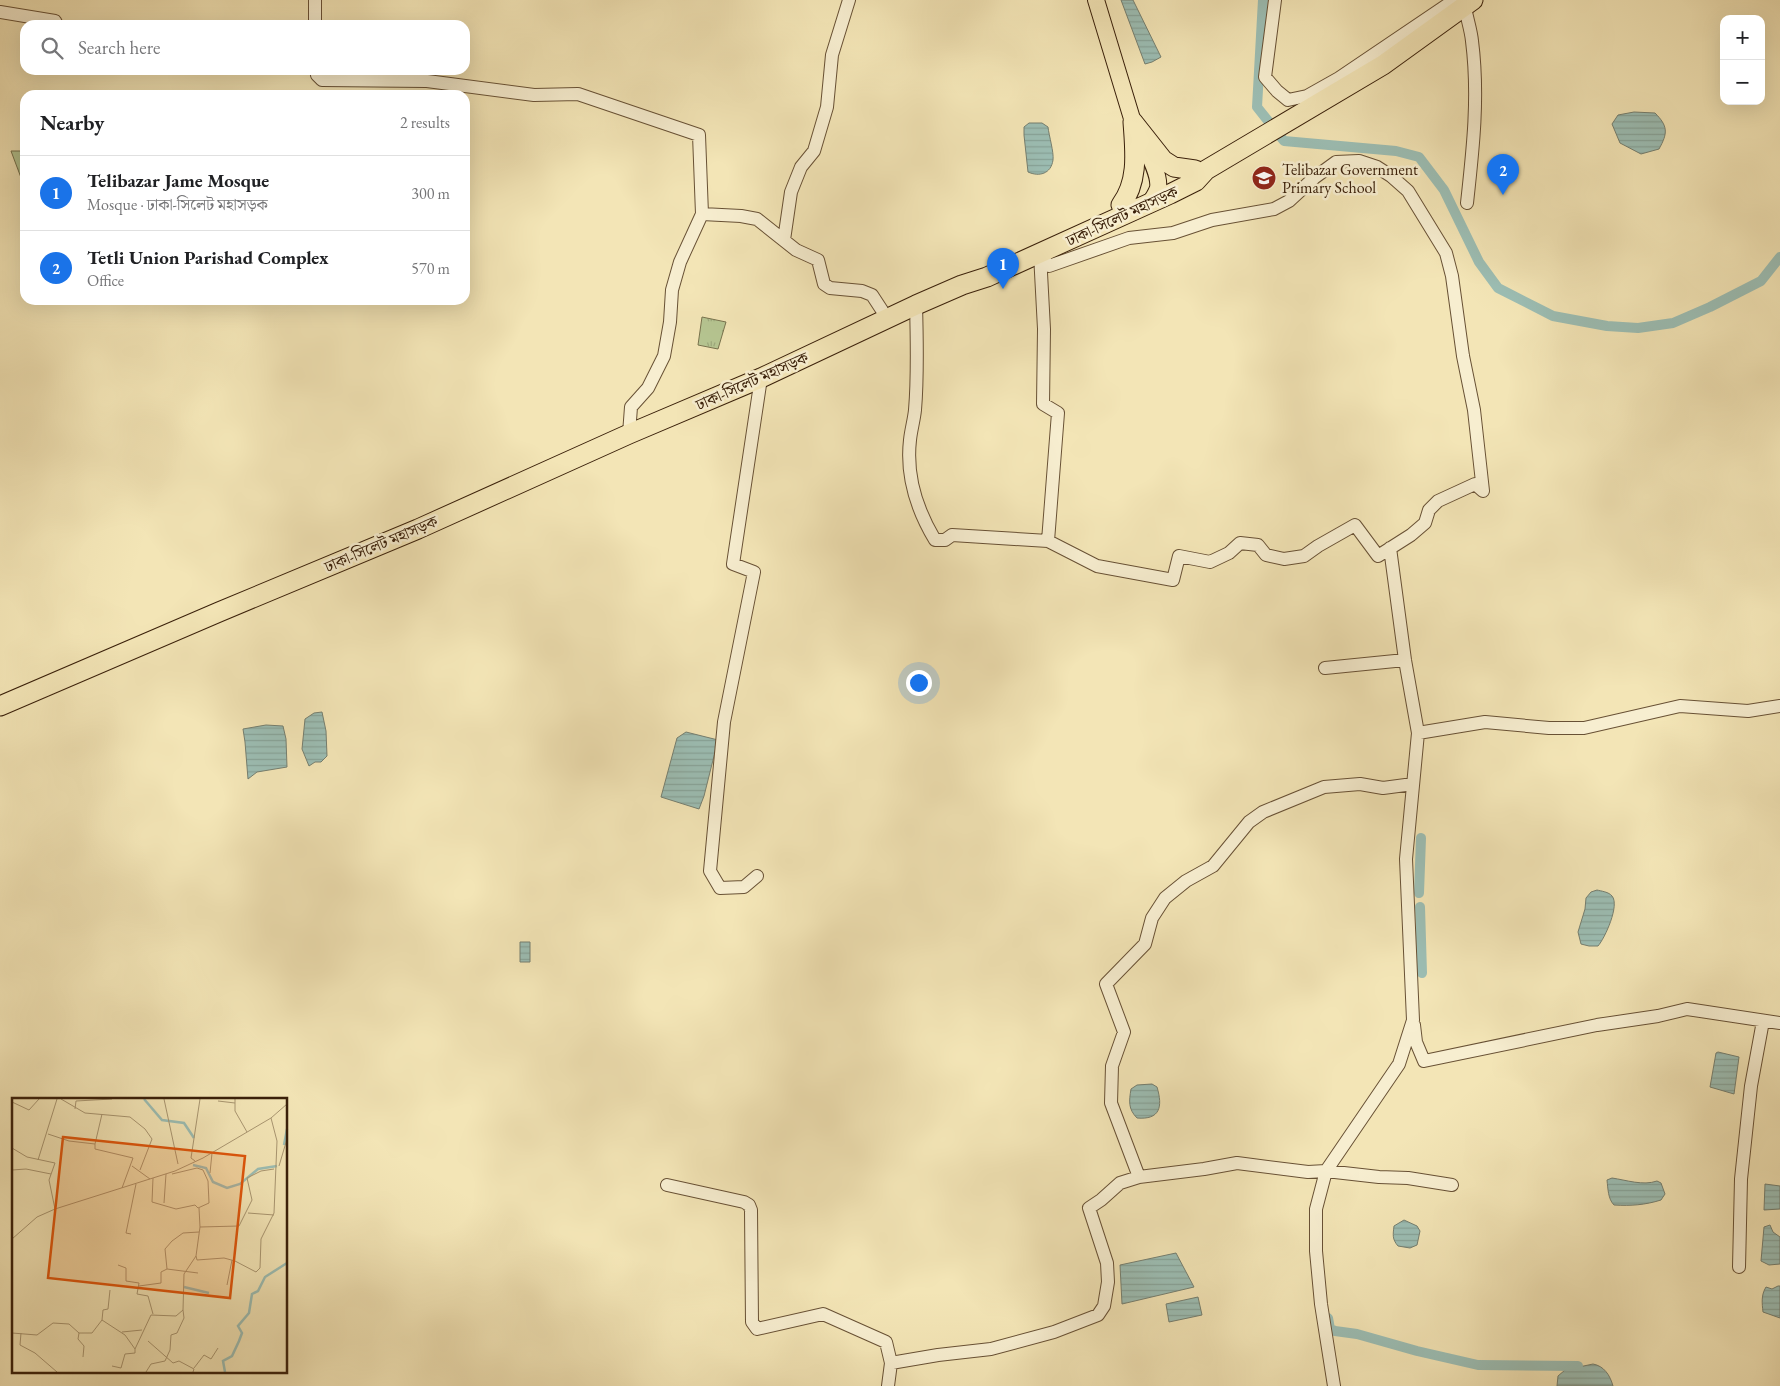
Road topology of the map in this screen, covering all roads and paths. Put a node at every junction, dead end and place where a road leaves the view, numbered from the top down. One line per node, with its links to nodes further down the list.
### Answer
1 (315, 0): 8 (street)
2 (849, 0): 16 (street)
3 (1096, 0): 10 (main road)
4 (1275, 0): 5 (street)
5 (1458, 2): 11 (highway); 13 (street)
6 (0, 12): 7 (street)
7 (49, 20)
8 (315, 20)
9 (319, 75): 15 (street)
10 (1136, 130): 11 (highway); 12 (main road); 14 (highway)
11 (1200, 170): 12 (highway)
12 (1164, 191): 14 (highway); 17 (highway, ঢাকা-সিলেট মহাসড়ক)
13 (1467, 204)
14 (1120, 205): 18 (highway)
15 (702, 214): 16 (street); 22 (street)
16 (784, 240): 20 (street)
17 (1040, 254): 18 (highway, ঢাকা-সিলেট মহাসড়ক); 23 (street); 24 (street)
18 (962, 285): 19 (highway, ঢাকা-সিলেট মহাসড়ক)
19 (916, 305): 20 (highway, ঢাকা-সিলেট মহাসড়ক); 23 (street)
20 (887, 318): 21 (highway, ঢাকা-সিলেট মহাসড়ক)
21 (761, 378): 22 (highway, ঢাকা-সিলেট মহাসড়ক); 31 (street)
22 (629, 434): 27 (highway, ঢাকা-সিলেট মহাসড়ক)
23 (1048, 541): 24 (street)
24 (1390, 548): 25 (street)
25 (1405, 660): 26 (street); 29 (street)
26 (1325, 668)
27 (0, 706)
28 (1780, 706): 29 (street)
29 (1418, 733): 30 (street)
30 (1413, 784): 32 (street); 36 (street)
31 (757, 876)
32 (1413, 1020): 33 (street); 35 (street)
33 (1763, 1021): 34 (street); 39 (street)
34 (1780, 1023)
35 (1326, 1171): 36 (street); 37 (street); 42 (street)
36 (1139, 1176): 40 (street)
37 (1452, 1184)
38 (667, 1185): 40 (street)
39 (1739, 1267)
40 (891, 1363): 41 (street)
41 (888, 1386)
42 (1334, 1386)

